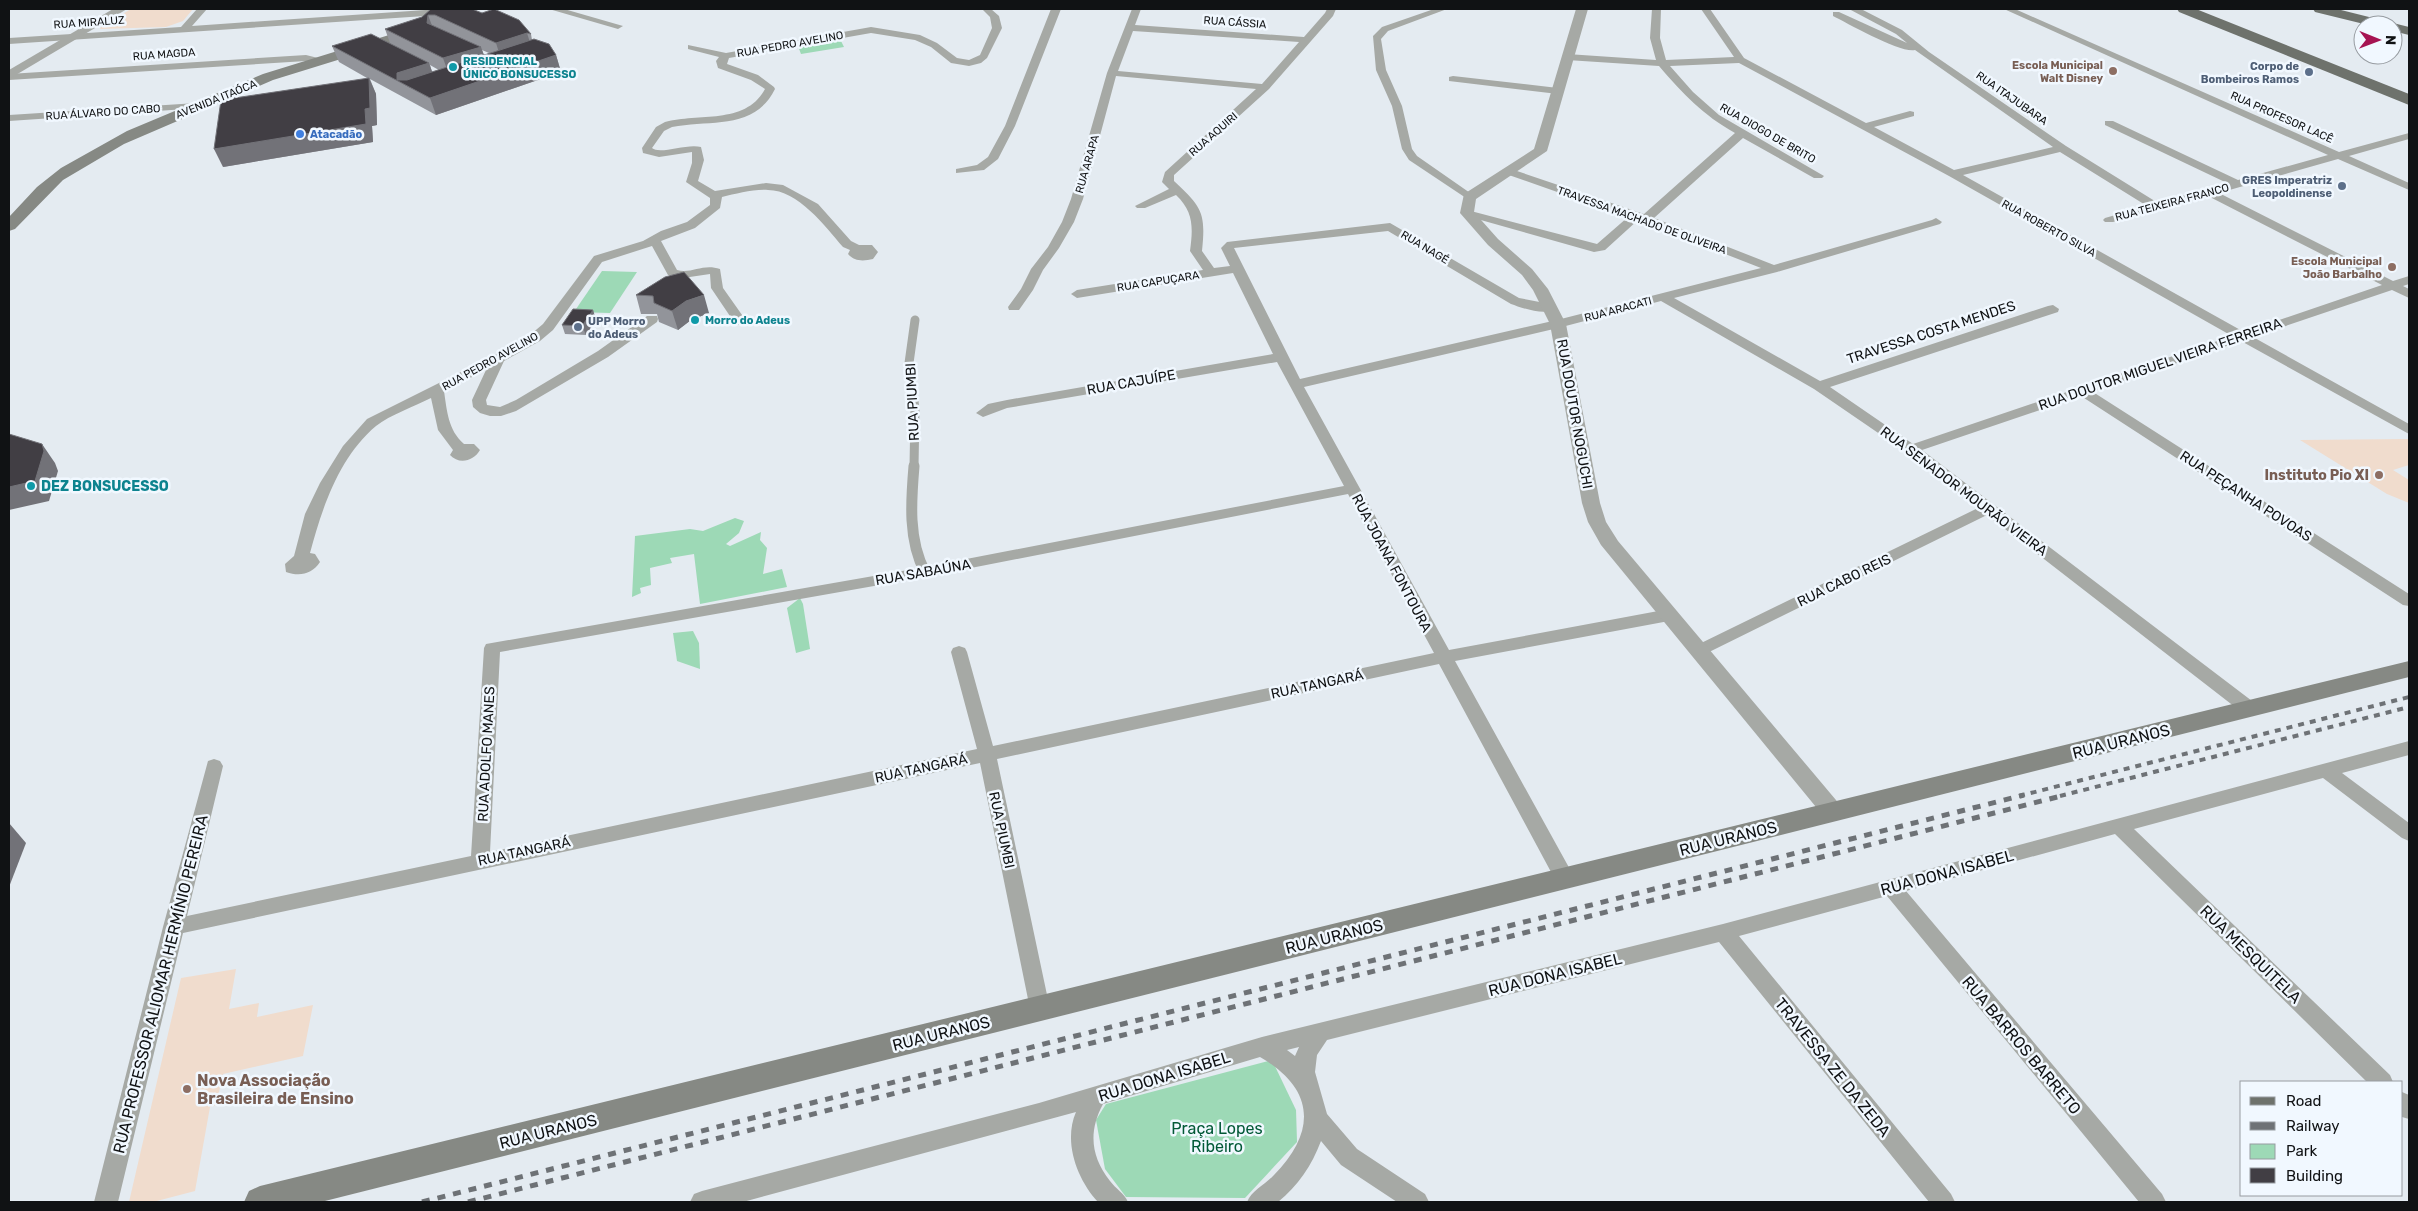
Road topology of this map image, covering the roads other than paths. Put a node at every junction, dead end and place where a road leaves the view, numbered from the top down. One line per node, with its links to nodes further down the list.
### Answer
1 (122, 9): 22 (street)
2 (202, 9): 20 (street)
3 (554, 9): 19 (street)
4 (986, 9): 29 (street, RUA PEDRO AVELINO)
5 (1056, 9): 44 (street)
6 (1136, 9): 21 (street, RUA ARAPA)
7 (1331, 9): 24 (street, RUA AQUIRI)
8 (1442, 9): 59 (street)
9 (1582, 9): 30 (street)
10 (1656, 9): 33 (street, RUA DIOGO DE BRITO)
11 (1706, 9): 32 (street, RUA ROBERTO SILVA)
12 (1854, 9): 27 (street, RUA ITAJUBARA)
13 (2008, 9): 49 (street, RUA PROFESOR LACÊ)
14 (2184, 9): 39 (main road)
15 (2320, 9): 18 (main road)
16 (441, 11): 20 (street, RUA MIRALUZ); 25 (main road, AVENIDA ITAÓCA)
17 (1836, 14): 27 (street)
18 (2353, 17)
19 (618, 26)
20 (185, 28): 22 (street, RUA MIRALUZ)
21 (1130, 28): 24 (street, RUA CÁSSIA); 34 (street, RUA ARAPA)
22 (75, 36): 23 (street, RUA MIRALUZ); 35 (street)
23 (9, 40)
24 (1308, 40): 37 (street, RUA AQUIRI)
25 (377, 44): 28 (street); 31 (main road, AVENIDA ITAÓCA)
26 (691, 47): 29 (street)
27 (1918, 49): 48 (street, RUA ITAJUBARA)
28 (394, 53)
29 (726, 56): 58 (street, RUA PEDRO AVELINO)
30 (1567, 57): 33 (street); 38 (street)
31 (321, 60): 35 (street, RUA MAGDA); 40 (main road, AVENIDA ITAÓCA)
32 (1741, 60): 33 (street); 45 (street, RUA ROBERTO SILVA)
33 (1662, 62): 46 (street, RUA DIOGO DE BRITO)
34 (1112, 73): 37 (street); 77 (street, RUA ARAPA)
35 (9, 76)
36 (1453, 79): 38 (street)
37 (1265, 87): 56 (street, RUA AQUIRI)
38 (1558, 91): 51 (street)
39 (2409, 100)
40 (197, 106): 42 (street, RUA ÁLVARO DO CABO); 65 (main road, AVENIDA ITAÓCA)
41 (1910, 114): 45 (street)
42 (9, 118)
43 (2109, 123): 54 (street)
44 (1010, 126): 50 (street)
45 (1866, 126): 52 (street, RUA ROBERTO SILVA)
46 (1743, 132): 53 (street, RUA DIOGO DE BRITO); 62 (street)
47 (2409, 136): 49 (street, RUA TEIXEIRA FRANCO)
48 (2062, 148): 52 (street); 61 (street, RUA ITAJUBARA)
49 (2340, 156): 54 (street, RUA TEIXEIRA FRANCO); 55 (street, RUA PROFESOR LACÊ)
50 (960, 171)
51 (1510, 172): 59 (street); 62 (street, TRAVESSA MACHADO DE OLIVEIRA)
52 (1953, 174): 84 (street, RUA ROBERTO SILVA)
53 (1818, 176)
54 (2237, 184): 57 (street, RUA TEIXEIRA FRANCO)
55 (2409, 187)
56 (1176, 190): 60 (street); 71 (street)
57 (2209, 192): 61 (street, RUA TEIXEIRA FRANCO); 73 (street)
58 (713, 195): 66 (street, RUA PEDRO AVELINO); 68 (street)
59 (1468, 205): 62 (street); 78 (street, RUA DOUTOR NOGUCHI)
60 (1141, 206)
61 (2157, 207): 63 (street, RUA TEIXEIRA FRANCO)
62 (1640, 218): 70 (street, TRAVESSA MACHADO DE OLIVEIRA)
63 (2109, 220)
64 (1936, 222): 70 (street, RUA ARACATI)
65 (9, 226)
66 (654, 240): 82 (street); 86 (street, RUA PEDRO AVELINO)
67 (1230, 245): 69 (street, RUA JOANA FONTOURA); 78 (street, RUA NAGÉ)
68 (857, 249)
69 (1238, 268): 71 (street, RUA CAPUÇARA); 85 (street, RUA JOANA FONTOURA)
70 (1773, 269): 76 (street, RUA ARACATI)
71 (1210, 272): 74 (street, RUA CAPUÇARA)
72 (2409, 280): 73 (street, RUA DOUTOR MIGUEL VIEIRA FERREIRA)
73 (2393, 285): 75 (street); 84 (street, RUA DOUTOR MIGUEL VIEIRA FERREIRA)
74 (1077, 294)
75 (2409, 294)
76 (1663, 297): 83 (street, RUA ARACATI); 88 (street, RUA SENADOR MOURÃO VIEIRA)
77 (1014, 307)
78 (1550, 308): 83 (street, RUA DOUTOR NOGUCHI)
79 (2053, 309): 88 (street, TRAVESSA COSTA MENDES)
80 (652, 319): 86 (street)
81 (915, 320): 98 (street, RUA PIUMBI)
82 (741, 322)
83 (1558, 324): 87 (street, RUA ARACATI); 100 (street, RUA DOUTOR NOGUCHI)
84 (2243, 336): 90 (street, RUA DOUTOR MIGUEL VIEIRA FERREIRA); 92 (street, RUA ROBERTO SILVA)
85 (1281, 356): 87 (street, RUA JOANA FONTOURA); 91 (street, RUA CAJUÍPE)
86 (498, 359): 89 (street, RUA PEDRO AVELINO)
87 (1297, 384): 95 (street, RUA JOANA FONTOURA)
88 (1819, 386): 93 (street, RUA SENADOR MOURÃO VIEIRA)
89 (437, 390): 94 (street); 97 (street, RUA PEDRO AVELINO)
90 (2082, 391): 93 (street, RUA DOUTOR MIGUEL VIEIRA FERREIRA); 99 (street, RUA PEÇANHA POVOAS)
91 (983, 413)
92 (2409, 430)
93 (1911, 448): 96 (street, RUA SENADOR MOURÃO VIEIRA)
94 (461, 449)
95 (1352, 489): 98 (street, RUA SABAÚNA); 104 (street, RUA JOANA FONTOURA)
96 (1989, 508): 103 (street, RUA CABO REIS); 106 (street, RUA SENADOR MOURÃO VIEIRA)
97 (301, 558)
98 (925, 572): 101 (street, RUA SABAÚNA)
99 (2409, 601)
100 (1669, 615): 103 (street, RUA DOUTOR NOGUCHI); 104 (street, RUA TANGARÁ)
101 (492, 648): 114 (street, RUA ADOLFO MANES)
102 (958, 652): 108 (street, RUA PIUMBI)
103 (1700, 652): 111 (street, RUA DOUTOR NOGUCHI)
104 (1444, 657): 108 (street, RUA TANGARÁ); 115 (street, RUA JOANA FONTOURA)
105 (2409, 669): 106 (main road, RUA URANOS)
106 (2250, 709): 111 (main road, RUA URANOS)
107 (2409, 748): 110 (street, RUA DONA ISABEL)
108 (986, 755): 114 (street, RUA TANGARÁ); 119 (street, RUA PIUMBI)
109 (214, 766): 117 (street, RUA PROFESSOR ALIOMAR HERMÍNIO PEREIRA)
110 (2327, 771): 112 (street, RUA DONA ISABEL); 113 (street)
111 (1833, 812): 115 (main road, RUA URANOS)
112 (2119, 826): 116 (street, RUA DONA ISABEL); 123 (street, RUA MESQUITELA)
113 (2409, 833)
114 (480, 860): 117 (street, RUA TANGARÁ)
115 (1565, 879): 119 (main road, RUA URANOS)
116 (1890, 887): 118 (street, RUA DONA ISABEL); 133 (street, RUA BARROS BARRETO)
117 (173, 927): 127 (street, RUA PROFESSOR ALIOMAR HERMÍNIO PEREIRA)
118 (1723, 932): 120 (street, RUA DONA ISABEL); 132 (street, TRAVESSA ZE DA ZEDA)
119 (1040, 1009): 128 (main road, RUA URANOS)
120 (1319, 1034): 121 (street, RUA DONA ISABEL); 122 (street)
121 (1262, 1047): 122 (street); 124 (street, RUA DONA ISABEL)
122 (1305, 1079): 125 (street)
123 (2381, 1081)
124 (1095, 1097): 126 (street); 129 (street, RUA DONA ISABEL)
125 (1317, 1120): 130 (street); 131 (street)
126 (1110, 1201)
127 (106, 1202)
128 (260, 1202)
129 (702, 1202)
130 (1259, 1202)
131 (1417, 1202)
132 (1944, 1202)
133 (2154, 1202)

